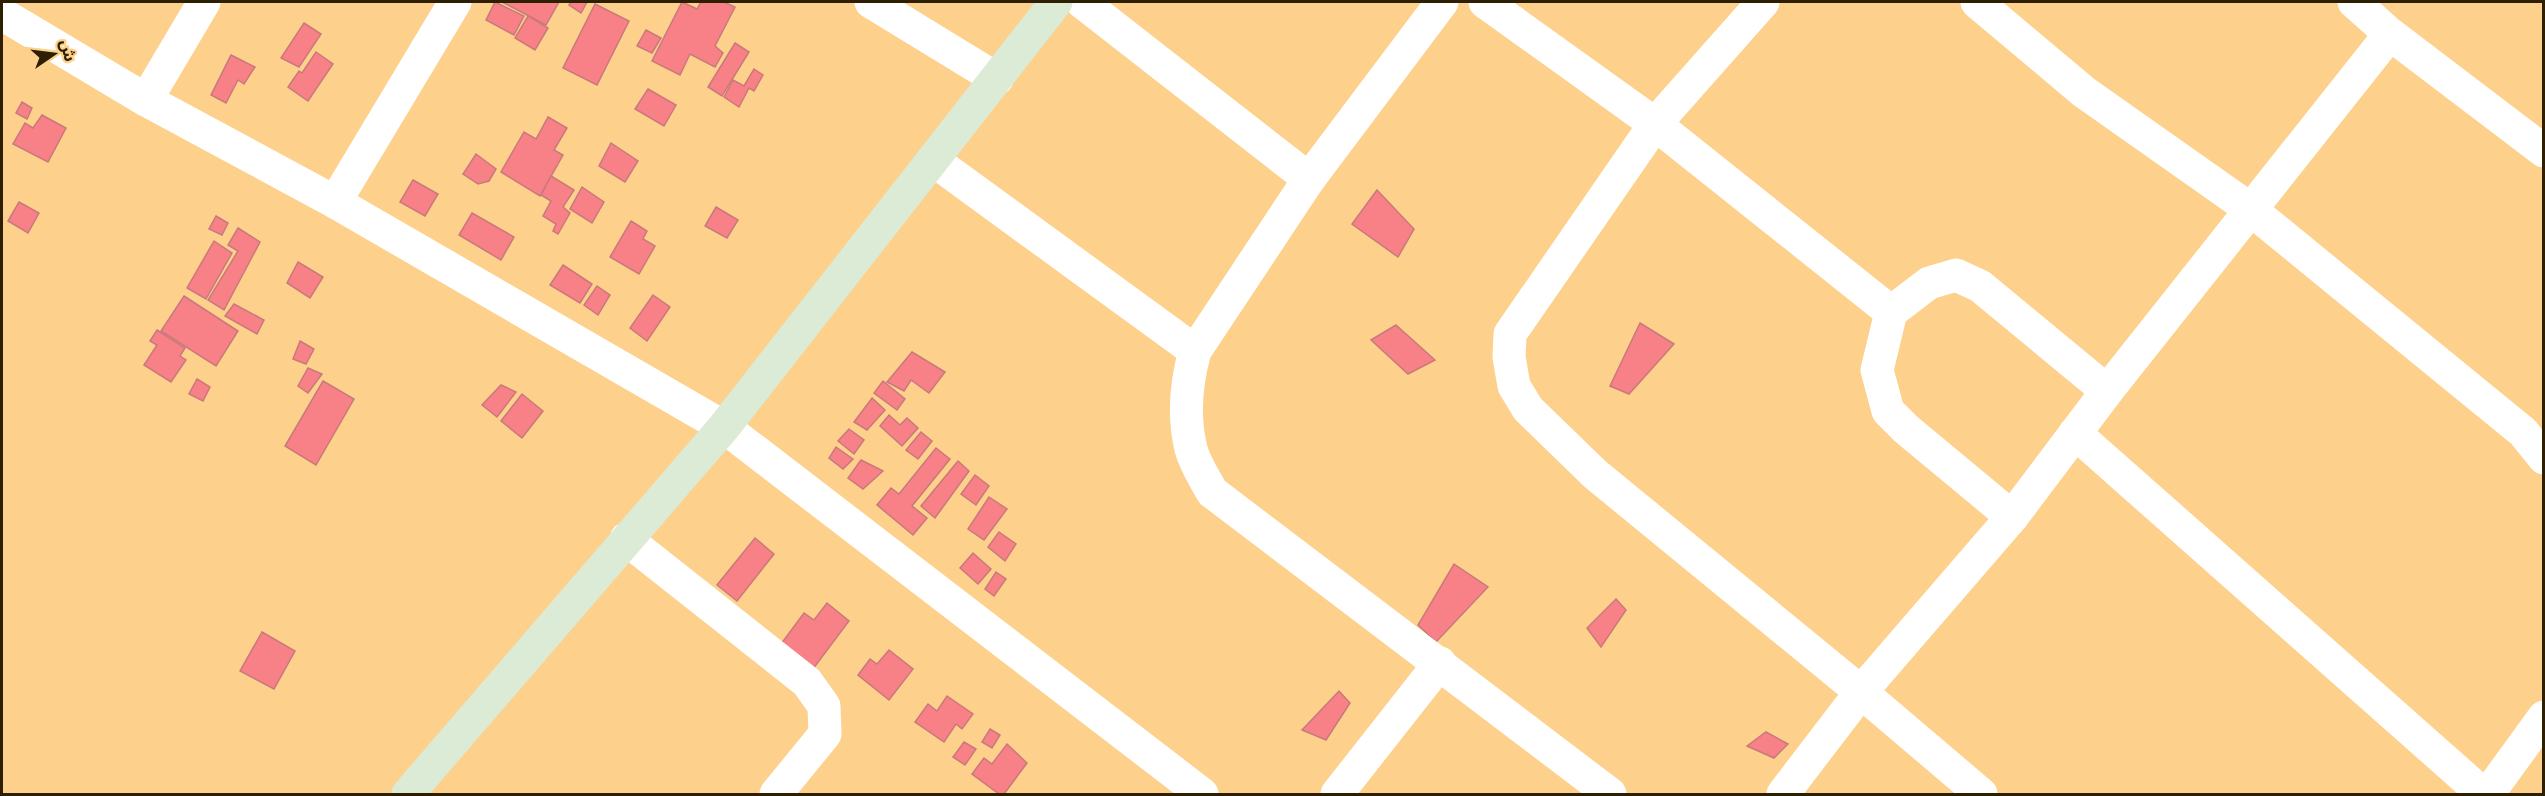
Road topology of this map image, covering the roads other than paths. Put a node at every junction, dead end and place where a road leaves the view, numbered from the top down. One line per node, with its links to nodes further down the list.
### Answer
1 (204, 2): 14 (street)
2 (455, 2): 19 (street)
3 (872, 2): 13 (street)
4 (1056, 2): 13 (street)
5 (1082, 2): 18 (street)
6 (1442, 2): 18 (street)
7 (1485, 2): 15 (street)
8 (1763, 2): 15 (street)
9 (1977, 2): 20 (street)
10 (2354, 2): 12 (street)
11 (2, 14): 14 (street)
12 (2390, 34): 16 (street); 20 (street)
13 (997, 79): 17 (street)
14 (146, 100): 19 (street)
15 (1655, 124): 21 (street); 30 (street)
16 (2544, 151)
17 (933, 160): 22 (street); 24 (street)
18 (1309, 179): 22 (street)
19 (335, 202): 24 (street)
20 (2250, 209): 23 (street); 26 (street)
21 (1891, 312): 23 (street); 27 (street)
22 (1195, 351): 29 (street)
23 (2107, 391): 25 (street)
24 (724, 427): 28 (street); 34 (street)
25 (2075, 433): 27 (street); 39 (street)
26 (2544, 458)
27 (2012, 517): 30 (street)
28 (626, 539): 32 (street); 33 (street)
29 (1440, 663): 35 (street); 36 (street)
30 (1862, 692): 37 (street); 38 (street)
31 (2544, 717): 40 (street)
32 (777, 794)
33 (408, 795)
34 (1202, 795)
35 (1337, 795)
36 (1610, 795)
37 (1783, 795)
38 (1981, 795)
39 (2483, 795)
40 (2488, 795)

